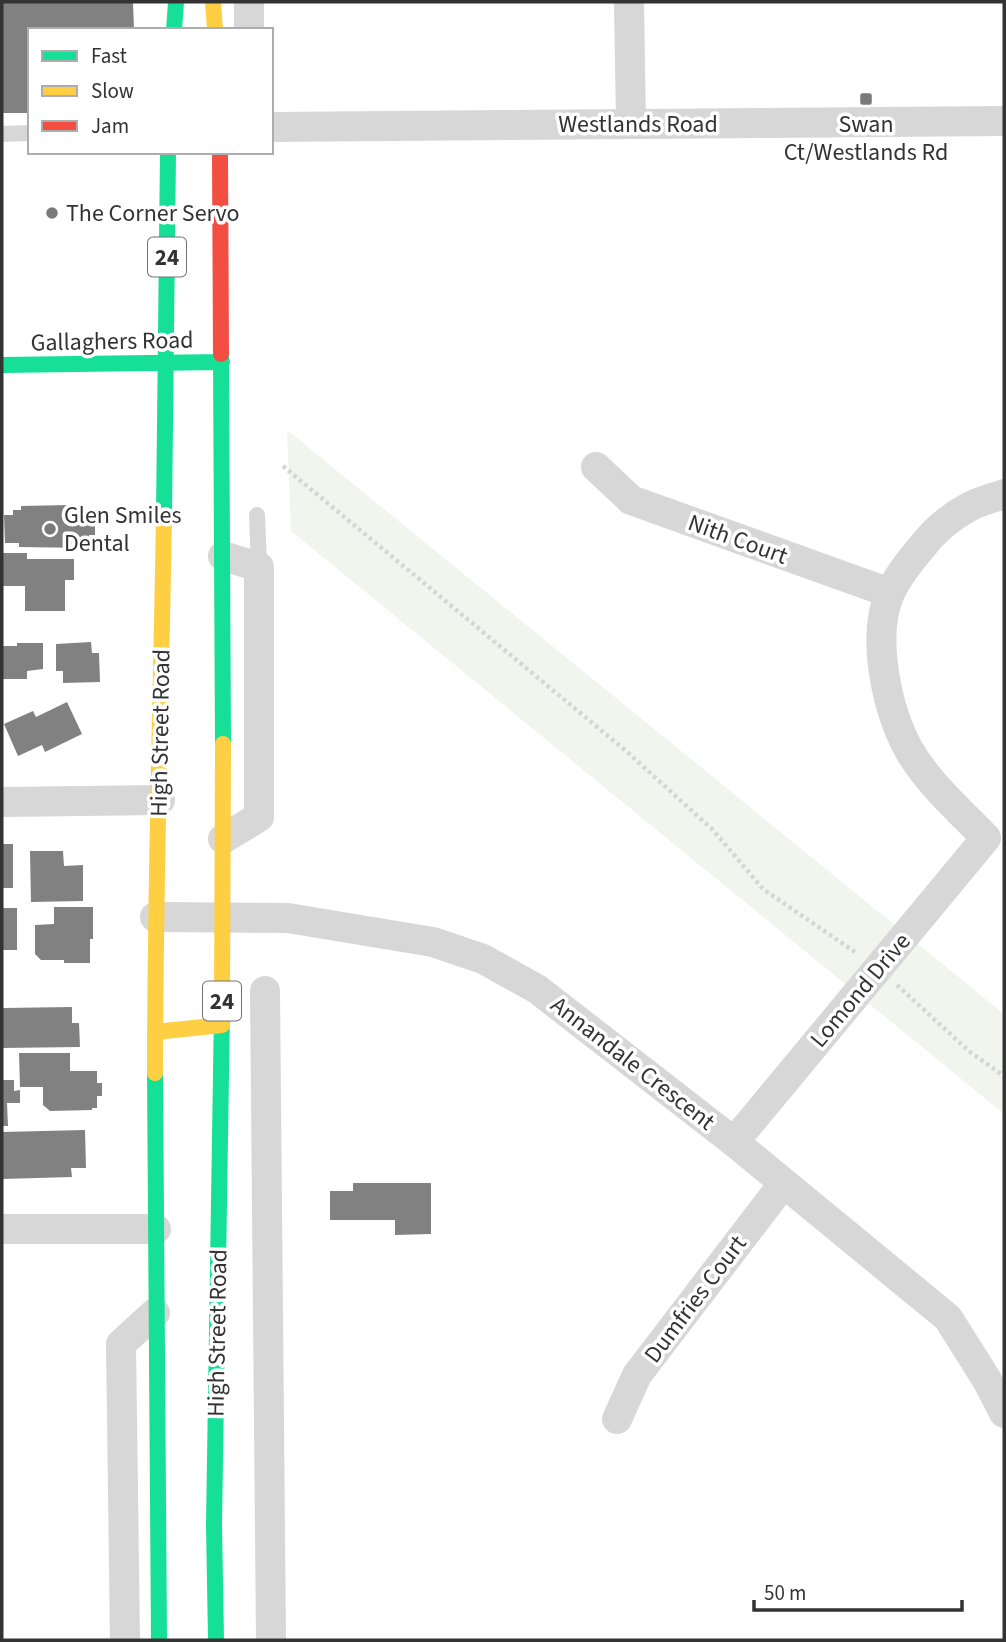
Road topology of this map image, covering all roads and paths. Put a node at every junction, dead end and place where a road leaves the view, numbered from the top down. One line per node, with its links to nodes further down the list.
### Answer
1 (176, 2): 5 (main road)
2 (213, 2): 6 (main road)
3 (249, 2): 7 (street)
4 (629, 2): 9 (street)
5 (174, 28)
6 (215, 28)
7 (249, 28)
8 (1004, 121): 9 (street, Westlands Road)
9 (631, 124): 10 (street, Westlands Road)
10 (273, 127)
11 (28, 133): 12 (lane)
12 (2, 134)
13 (168, 154): 16 (main road, High Street Road / 24)
14 (220, 154): 15 (main road, High Street Road / 24)
15 (222, 362): 16 (main road, Gallaghers Road); 22 (main road, High Street Road / 24)
16 (165, 363): 17 (main road, Gallaghers Road); 25 (main road, High Street Road / 24)
17 (2, 365)
18 (283, 466): 31 (path)
19 (596, 467): 24 (street, Nith Court)
20 (1004, 495): 24 (street, Lomond Drive)
21 (257, 515): 23 (lane)
22 (223, 556): 23 (street); 27 (main road, High Street Road / 24)
23 (259, 567): 27 (street)
24 (890, 593): 28 (street, Lomond Drive)
25 (160, 800): 26 (street); 29 (main road, High Street Road / 24)
26 (2, 802)
27 (223, 839): 30 (main road, High Street Road / 24)
28 (995, 844): 31 (street, Lomond Drive)
29 (155, 917): 30 (street, Annandale Crescent); 34 (main road, High Street Road / 24)
30 (224, 917): 33 (main road, High Street Road / 24); 37 (street, Annandale Crescent)
31 (878, 968): 36 (path); 37 (street, Lomond Drive)
32 (265, 991): 35 (street, High Street Road)
33 (222, 1025): 34 (main road); 35 (street); 46 (main road, High Street Road / 24)
34 (155, 1032): 39 (main road, High Street Road / 24)
35 (264, 1039): 47 (street, High Street Road)
36 (1004, 1076)
37 (734, 1142): 38 (street, Annandale Crescent)
38 (783, 1184): 42 (street, Annandale Crescent); 43 (street, Dumfries Court)
39 (156, 1228): 40 (street); 41 (main road, High Street Road / 24)
40 (2, 1229)
41 (155, 1313): 44 (street); 45 (main road, High Street Road / 24)
42 (1004, 1413)
43 (617, 1419)
44 (125, 1640)
45 (159, 1640)
46 (216, 1640)
47 (271, 1640)

